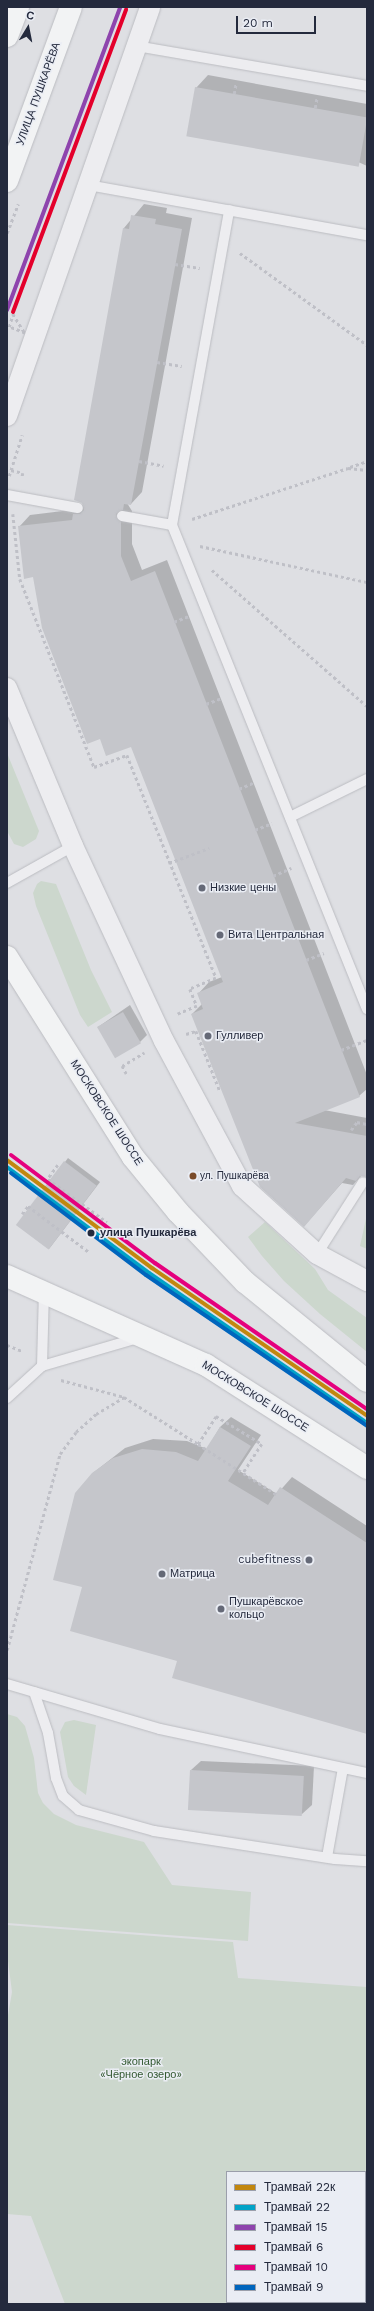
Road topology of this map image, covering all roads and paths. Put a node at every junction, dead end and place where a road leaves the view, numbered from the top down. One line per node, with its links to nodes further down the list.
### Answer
1 (18, 7): 4 (main road)
2 (71, 7): 7 (main road, УЛИЦА ПУШКАРЁВА)
3 (150, 7): 5 (street)
4 (7, 36)
5 (136, 46): 6 (lane); 8 (street)
6 (367, 86)
7 (7, 182)
8 (88, 185): 10 (lane); 19 (street)
9 (19, 200): 11 (path)
10 (229, 210): 12 (lane); 13 (lane)
11 (7, 234)
12 (367, 235)
13 (223, 241): 16 (path); 23 (lane)
14 (175, 264): 15 (path)
15 (182, 265)
16 (367, 345)
17 (157, 362): 18 (path)
18 (165, 363)
19 (7, 416)
20 (139, 461): 23 (path)
21 (367, 461): 22 (path)
22 (348, 468): 24 (path); 28 (path)
23 (181, 469): 28 (lane)
24 (367, 470)
25 (7, 495): 26 (lane)
26 (78, 508)
27 (122, 516): 28 (lane)
28 (172, 525): 30 (lane)
29 (14, 526): 47 (path)
30 (178, 540): 32 (path); 42 (lane)
31 (208, 566): 38 (path)
32 (367, 582)
33 (178, 621): 34 (path)
34 (174, 622)
35 (7, 688): 45 (street)
36 (211, 702): 37 (path)
37 (206, 704)
38 (367, 706)
39 (367, 778): 42 (lane)
40 (244, 787): 41 (path)
41 (239, 789)
42 (290, 817): 54 (lane)
43 (263, 827): 44 (path)
44 (255, 830)
45 (73, 846): 50 (lane); 67 (street)
46 (209, 848): 47 (path)
47 (169, 863): 55 (path)
48 (277, 874): 49 (path)
49 (273, 876)
50 (7, 882)
51 (7, 957): 76 (main road, МОСКОВСКОЕ ШОССЕ)
52 (310, 959): 53 (path)
53 (306, 960)
54 (367, 1009)
55 (178, 1020)
56 (367, 1040): 57 (path)
57 (341, 1050)
58 (145, 1053): 59 (path)
59 (126, 1074)
60 (367, 1124): 61 (path)
61 (351, 1130)
62 (58, 1165): 65 (path)
63 (363, 1182): 67 (lane)
64 (22, 1214): 66 (path)
65 (107, 1222)
66 (89, 1252)
67 (317, 1254): 69 (street)
68 (7, 1276): 70 (main road, МОСКОВСКОЕ ШОССЕ)
69 (367, 1281)
70 (44, 1291): 71 (main road, МОСКОВСКОЕ ШОССЕ); 74 (lane)
71 (143, 1336): 74 (lane); 80 (main road, МОСКОВСКОЕ ШОССЕ)
72 (7, 1345): 73 (path)
73 (22, 1351)
74 (42, 1366): 78 (lane)
75 (61, 1380): 77 (path)
76 (367, 1380)
77 (124, 1397): 79 (path); 83 (path)
78 (7, 1398)
79 (198, 1444): 81 (path); 81 (path)
80 (367, 1468)
81 (244, 1473): 82 (path)
82 (276, 1494)
83 (7, 1650)
84 (7, 1684): 85 (lane)
85 (34, 1692): 86 (lane); 88 (lane)
86 (343, 1768): 87 (lane); 88 (lane)
87 (367, 1773)
88 (327, 1857): 89 (lane)
89 (367, 1861)

